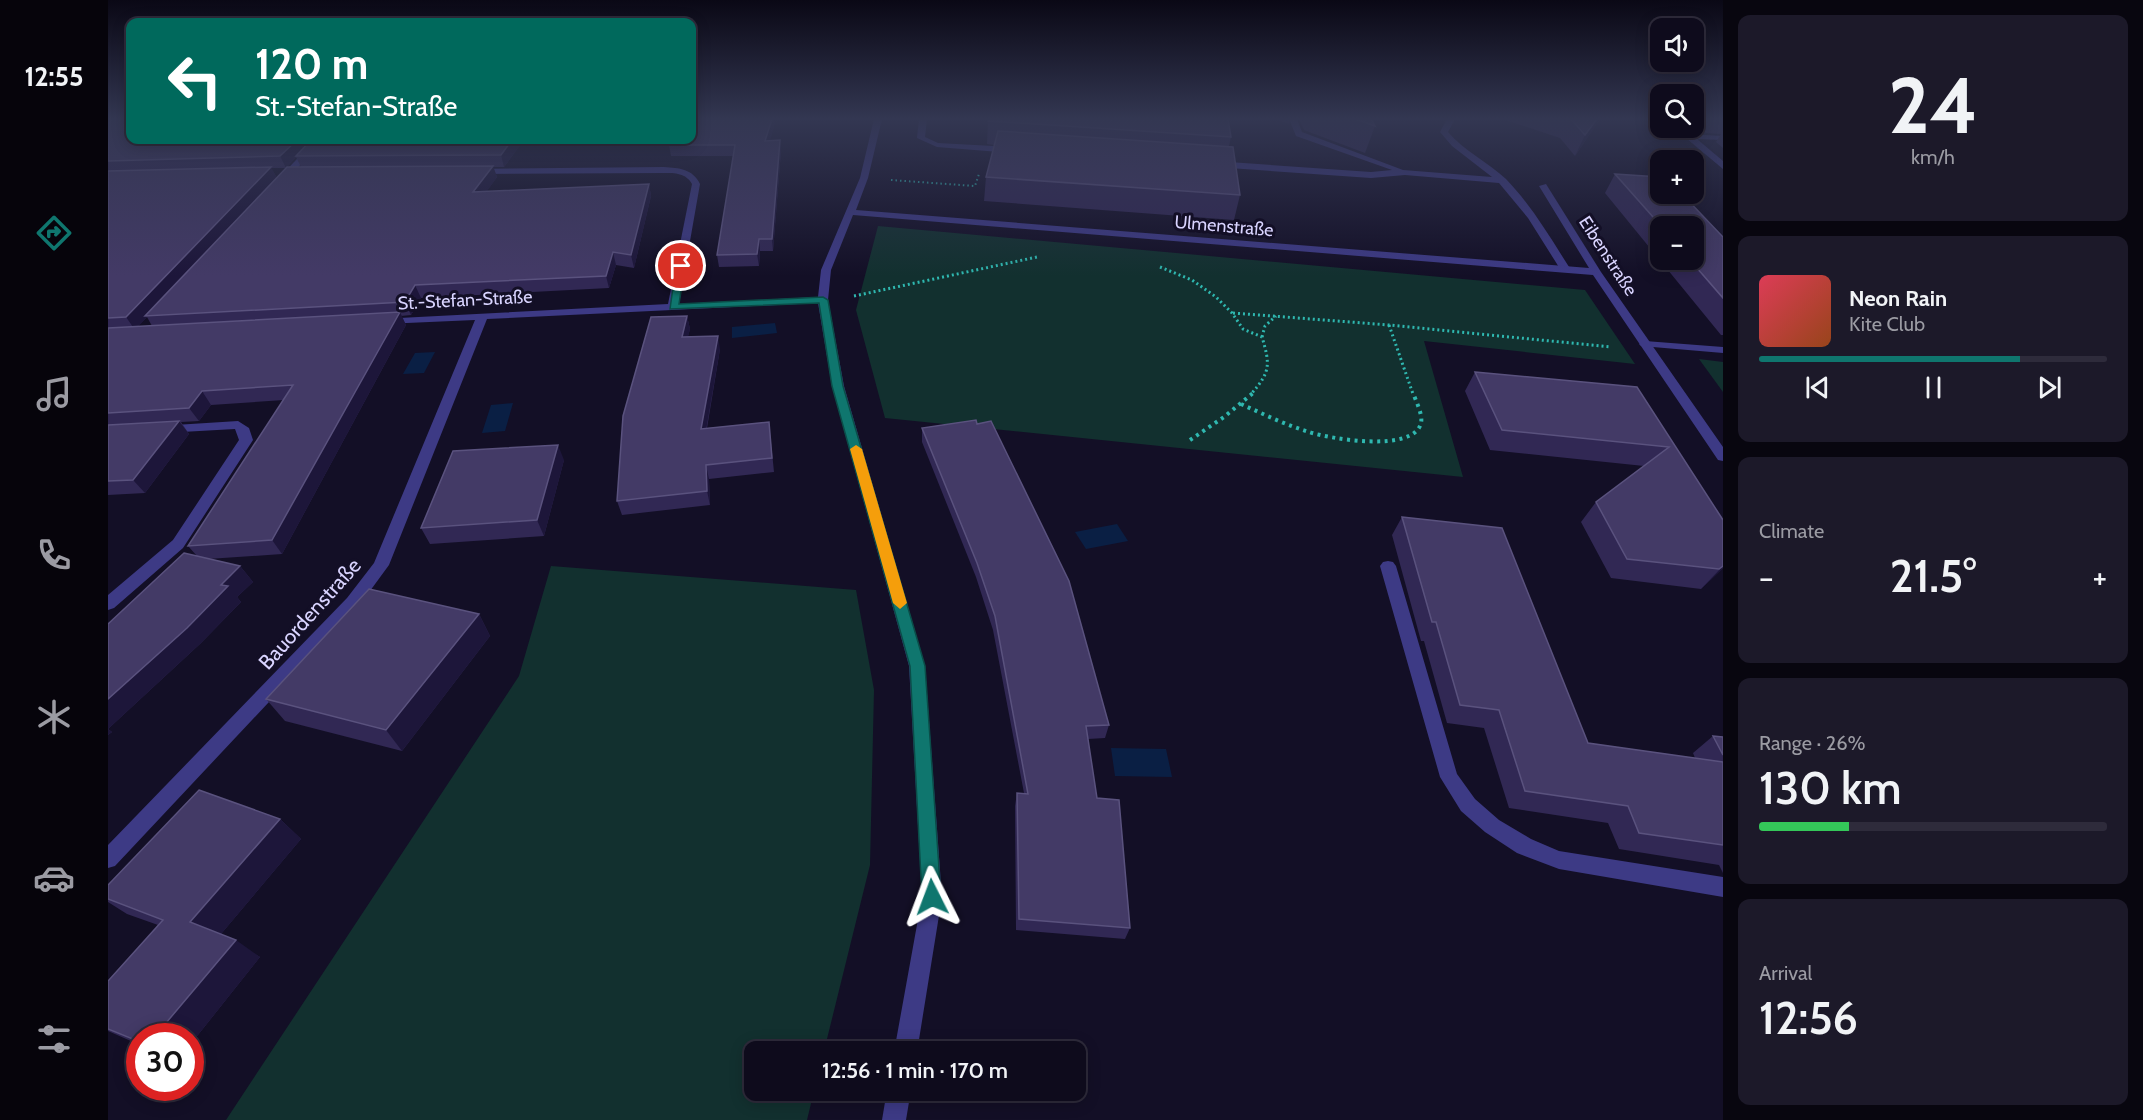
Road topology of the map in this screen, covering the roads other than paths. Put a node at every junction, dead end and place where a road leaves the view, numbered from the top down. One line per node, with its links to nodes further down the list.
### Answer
1 (672, 171): 16 (street)
2 (866, 171): 12 (street)
3 (1315, 171): 7 (street)
4 (1491, 171): 9 (street)
5 (288, 172): 6 (street); 8 (street); 11 (street)
6 (300, 172)
7 (1405, 172): 9 (street)
8 (277, 173)
9 (1500, 180): 13 (street)
10 (1543, 186): 14 (street, Eibenstraße)
11 (273, 190)
12 (850, 212): 13 (street, Ulmenstraße); 15 (street)
13 (1566, 270): 14 (street, Ulmenstraße)
14 (1596, 272): 19 (street, Eibenstraße)
15 (823, 300): 16 (street, St.-Stefan-Straße); 27 (street)
16 (673, 307): 17 (street, St.-Stefan-Straße)
17 (483, 315): 18 (street, St.-Stefan-Straße); 25 (street, Bauordenstraße)
18 (376, 321)
19 (1648, 348): 20 (street); 22 (street, Eibenstraße)
20 (1723, 350)
21 (155, 430): 24 (street)
22 (1723, 457)
23 (1388, 566): 26 (street)
24 (108, 603)
25 (108, 859)
26 (1723, 887)
27 (907, 1041)
28 (897, 1101): 29 (street)
29 (894, 1120)

